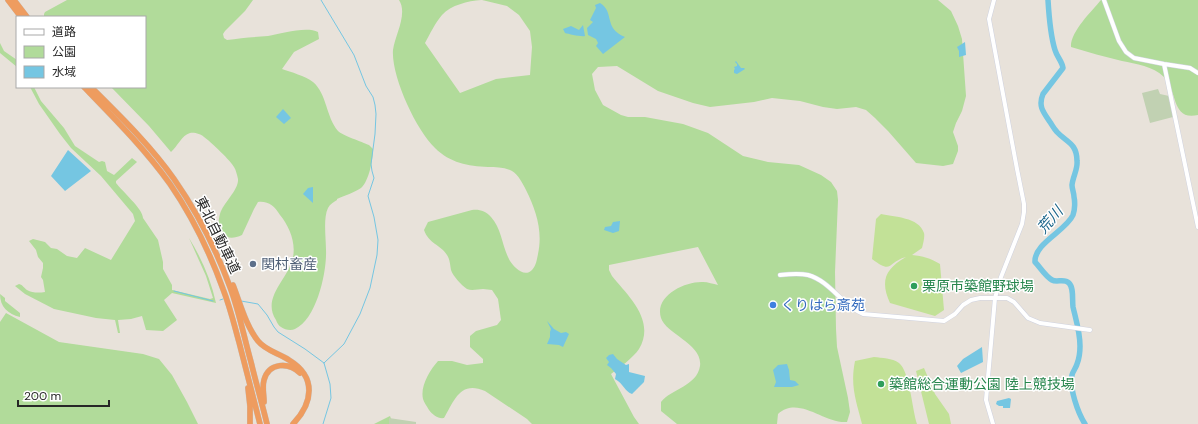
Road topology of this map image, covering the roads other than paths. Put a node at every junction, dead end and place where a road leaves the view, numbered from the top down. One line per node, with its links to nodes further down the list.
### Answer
1 (8, 0): 5 (highway)
2 (14, 0): 6 (highway)
3 (994, 0): 14 (street)
4 (1104, 0): 7 (street)
5 (20, 16)
6 (26, 16)
7 (1164, 64): 8 (street); 11 (street)
8 (1198, 73)
9 (85, 88): 16 (highway, 東北自動車道)
10 (92, 88): 12 (highway, 東北自動車道)
11 (1198, 227)
12 (209, 239): 17 (highway, 東北自動車道); 22 (highway)
13 (780, 275): 14 (street)
14 (995, 298): 15 (street); 23 (street)
15 (1090, 330)
16 (241, 352): 18 (highway); 19 (highway, 東北自動車道)
17 (265, 417): 20 (highway, 東北自動車道); 21 (highway)
18 (250, 424)
19 (260, 424)
20 (267, 424)
21 (288, 424)
22 (293, 424)
23 (993, 424)

